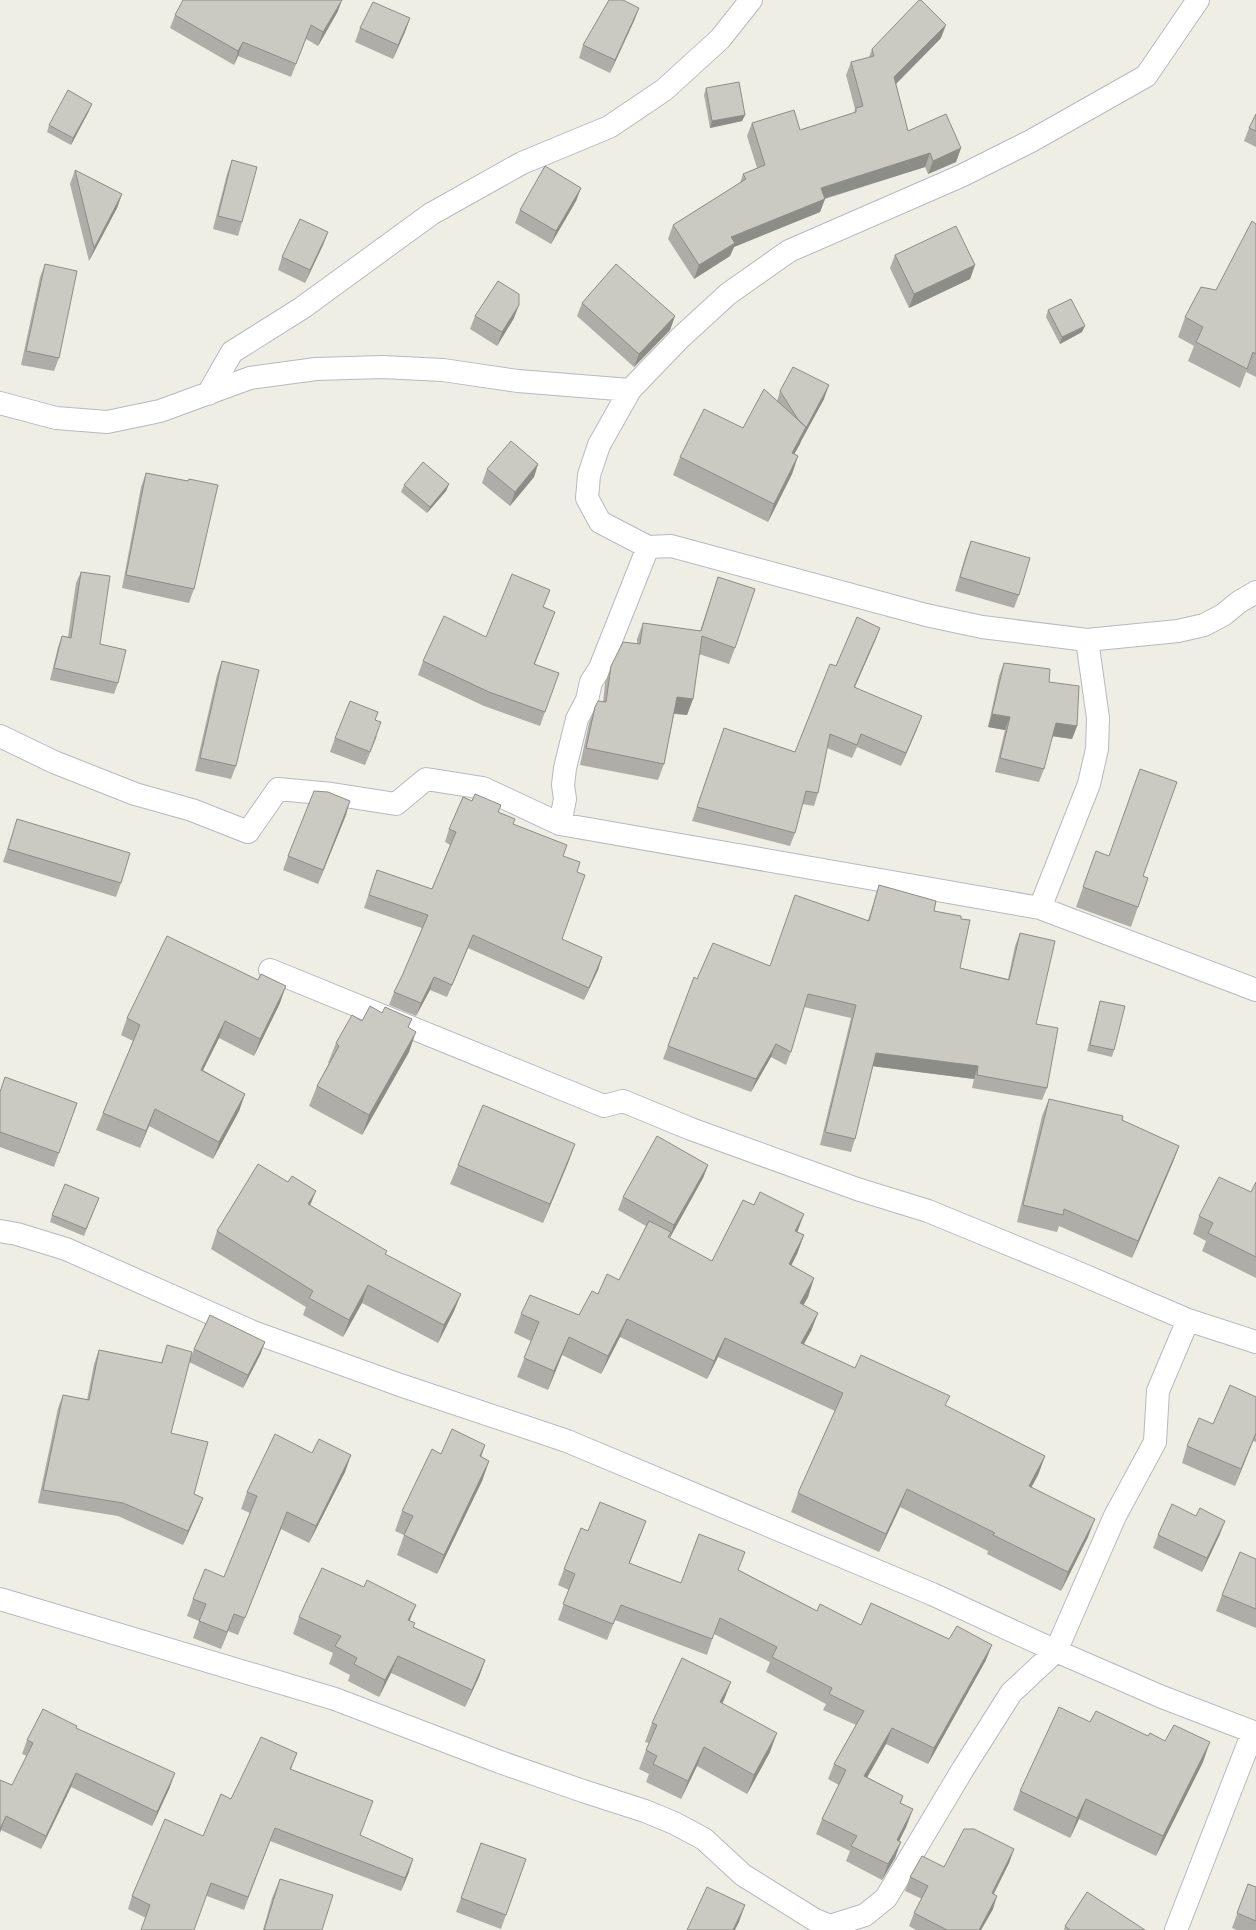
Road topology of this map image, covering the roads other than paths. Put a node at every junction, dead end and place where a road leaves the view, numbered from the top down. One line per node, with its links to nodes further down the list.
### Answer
1 (751, 0): 4 (street)
2 (1198, 0): 3 (street)
3 (630, 390): 4 (street); 6 (street)
4 (208, 394): 5 (street)
5 (0, 403)
6 (648, 547): 8 (street); 10 (street)
7 (1256, 592): 8 (street)
8 (1087, 640): 11 (street)
9 (0, 736): 10 (street)
10 (560, 824): 11 (street)
11 (1040, 908): 13 (street)
12 (270, 970): 15 (street)
13 (1256, 990)
14 (0, 1231): 18 (street)
15 (1188, 1320): 16 (street); 18 (street)
16 (1256, 1342)
17 (0, 1599): 20 (street)
18 (1056, 1651): 19 (street); 20 (street)
19 (1254, 1732): 21 (street)
20 (811, 1925)
21 (1176, 1930)

